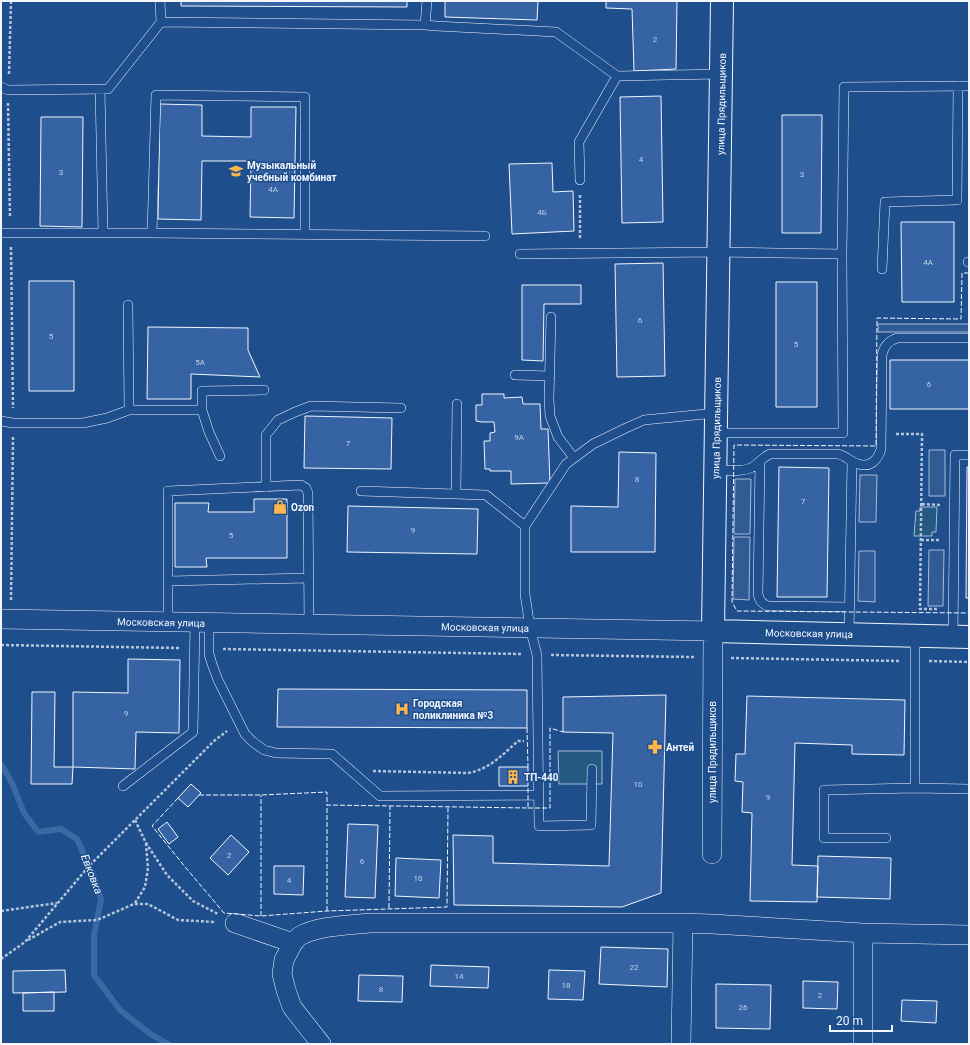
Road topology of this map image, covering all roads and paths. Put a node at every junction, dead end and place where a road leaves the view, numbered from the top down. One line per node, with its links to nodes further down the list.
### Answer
1 (11, 1): 11 (path)
2 (160, 1): 5 (lane)
3 (427, 1): 6 (lane)
4 (722, 1): 7 (street, улица Прядильщиков)
5 (161, 22): 6 (lane); 12 (lane)
6 (425, 24): 8 (lane)
7 (721, 74): 8 (lane); 19 (street, улица Прядильщиков)
8 (617, 76): 13 (lane)
9 (958, 86): 10 (lane); 22 (lane); 23 (lane)
10 (969, 86)
11 (4, 88): 12 (lane); 14 (path)
12 (100, 89): 15 (lane)
13 (580, 180): 20 (path)
14 (6, 233): 15 (lane); 35 (path)
15 (103, 233): 16 (lane)
16 (152, 234): 17 (lane); 17 (lane)
17 (305, 235): 18 (lane)
18 (485, 236)
19 (718, 252): 20 (lane); 22 (lane); 36 (street, улица Прядильщиков)
20 (580, 253): 21 (lane)
21 (520, 254)
22 (842, 254): 36 (lane)
23 (882, 269)
24 (128, 305): 32 (lane)
25 (551, 317): 28 (lane)
26 (969, 338): 37 (lane)
27 (515, 376): 28 (lane)
28 (550, 376): 40 (lane)
29 (264, 390): 33 (lane)
30 (457, 404): 46 (lane)
31 (401, 408): 44 (lane)
32 (129, 410): 33 (lane); 35 (lane)
33 (202, 410): 39 (lane)
34 (1, 421): 35 (lane)
35 (14, 423): 56 (path)
36 (716, 423): 40 (lane); 43 (street, улица Прядильщиков)
37 (882, 434): 42 (lane); 47 (path)
38 (969, 455): 55 (lane)
39 (220, 456)
40 (574, 458): 49 (lane)
41 (760, 461): 42 (lane); 43 (lane); 54 (lane)
42 (852, 461): 54 (lane)
43 (716, 470): 61 (street, улица Прядильщиков)
44 (266, 487): 52 (lane); 53 (lane)
45 (361, 491): 46 (lane)
46 (456, 494): 49 (lane)
47 (922, 504): 48 (path); 51 (path)
48 (940, 512)
49 (525, 526): 60 (lane)
50 (940, 533): 51 (path)
51 (921, 540): 55 (path)
52 (308, 578): 53 (lane); 59 (lane)
53 (168, 581): 57 (lane)
54 (850, 607): 62 (lane)
55 (953, 610): 64 (lane)
56 (6, 620): 57 (street, Московская улица); 66 (path)
57 (168, 622): 58 (street, Московская улица)
58 (202, 623): 59 (street, Московская улица); 67 (lane); 68 (lane)
59 (309, 625): 60 (street, Московская улица)
60 (530, 628): 61 (street, Московская улица); 69 (lane)
61 (713, 631): 62 (street, Московская улица); 70 (street, улица Прядильщиков)
62 (849, 634): 63 (street, Московская улица)
63 (915, 635): 64 (street, Московская улица); 71 (lane)
64 (961, 636)
65 (1, 645): 66 (path)
66 (10, 645): 67 (path)
67 (195, 649): 77 (lane)
68 (209, 649): 69 (path); 73 (lane)
69 (537, 654): 70 (path); 74 (lane)
70 (713, 658): 71 (path); 84 (street, улица Прядильщиков)
71 (915, 661): 72 (path); 78 (lane)
72 (969, 662)
73 (238, 723): 80 (lane); 81 (path)
74 (538, 742): 76 (path); 80 (lane)
75 (592, 768): 80 (lane)
76 (367, 770)
77 (123, 786)
78 (915, 788): 79 (lane); 82 (lane)
79 (969, 789)
80 (539, 795)
81 (135, 820): 83 (path); 85 (path)
82 (886, 838)
83 (146, 843): 86 (path); 88 (path)
84 (712, 854)
85 (58, 903): 87 (path); 92 (path)
86 (134, 904): 88 (path); 92 (path)
87 (1, 911)
88 (235, 923): 93 (street)
89 (683, 923): 90 (street); 93 (street); 96 (street)
90 (863, 933): 91 (street); 97 (street)
91 (969, 935)
92 (25, 942): 94 (path)
93 (293, 943): 95 (street)
94 (1, 959)
95 (321, 1044)
96 (681, 1044)
97 (863, 1044)

